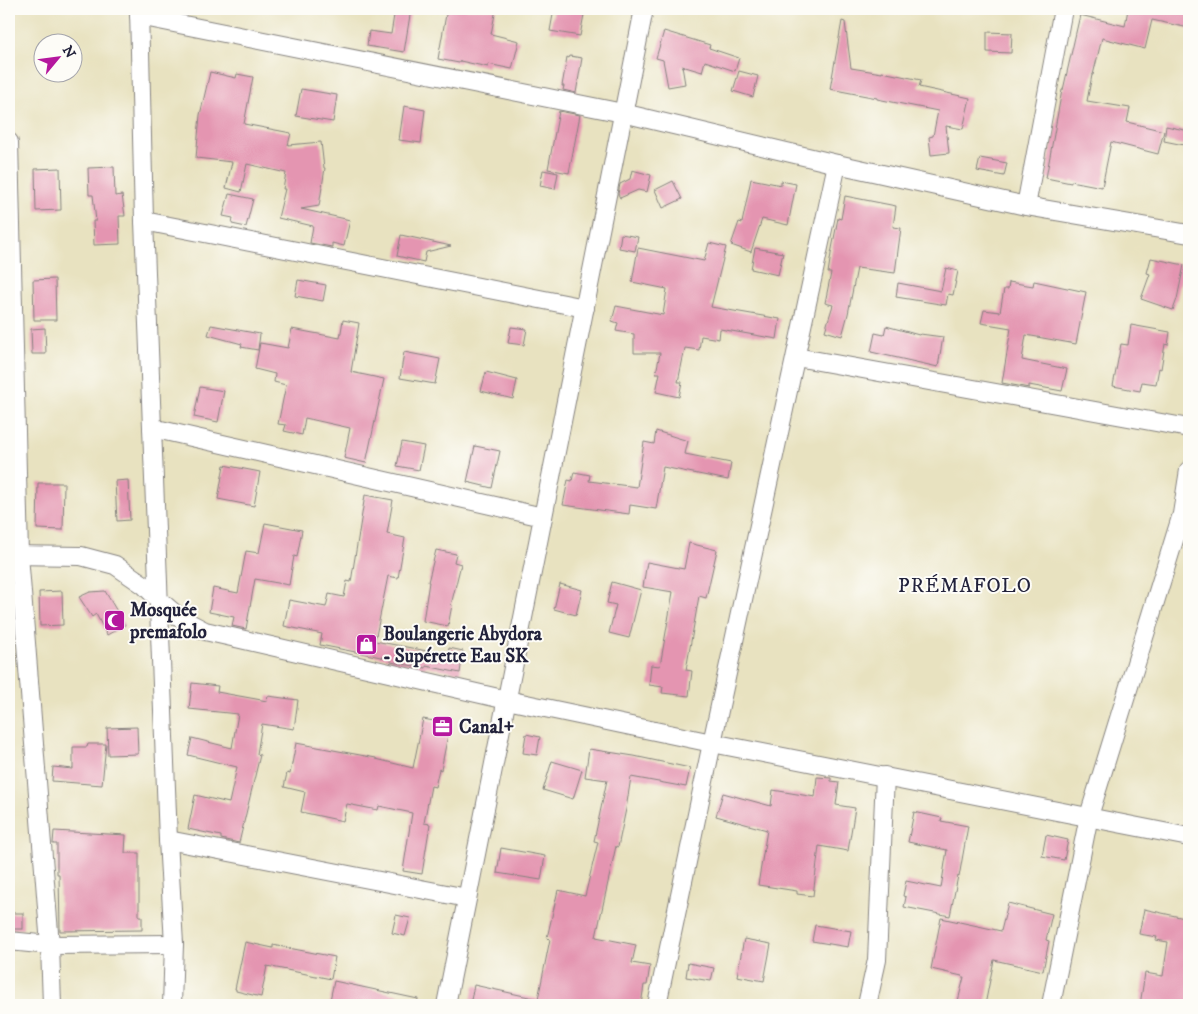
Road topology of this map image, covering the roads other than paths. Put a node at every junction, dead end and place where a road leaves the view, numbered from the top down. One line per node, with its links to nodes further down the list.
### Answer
1 (644, 9): 4 (street)
2 (1063, 9): 7 (street)
3 (139, 13): 4 (street); 8 (street)
4 (624, 113): 6 (street); 10 (street)
5 (9, 142): 16 (street)
6 (837, 164): 7 (street); 11 (street)
7 (1026, 206): 9 (street)
8 (144, 221): 10 (street); 12 (street)
9 (1189, 234)
10 (585, 308): 15 (street)
11 (796, 357): 13 (street); 19 (street)
12 (152, 428): 15 (street); 17 (street)
13 (1189, 428)
14 (1189, 470): 21 (street)
15 (543, 517): 18 (street)
16 (14, 555): 17 (street); 27 (street)
17 (159, 600): 18 (street); 23 (street)
18 (506, 700): 19 (street); 24 (street)
19 (712, 742): 20 (street); 32 (street)
20 (884, 776): 21 (street); 33 (street)
21 (1089, 816): 22 (street); 28 (street)
22 (1189, 836)
23 (168, 840): 24 (street); 26 (street)
24 (467, 898): 31 (street)
25 (9, 941): 27 (street)
26 (174, 944): 27 (street); 30 (street)
27 (50, 945): 29 (street)
28 (1056, 1004)
29 (52, 1005)
30 (172, 1005)
31 (446, 1005)
32 (657, 1005)
33 (867, 1005)

